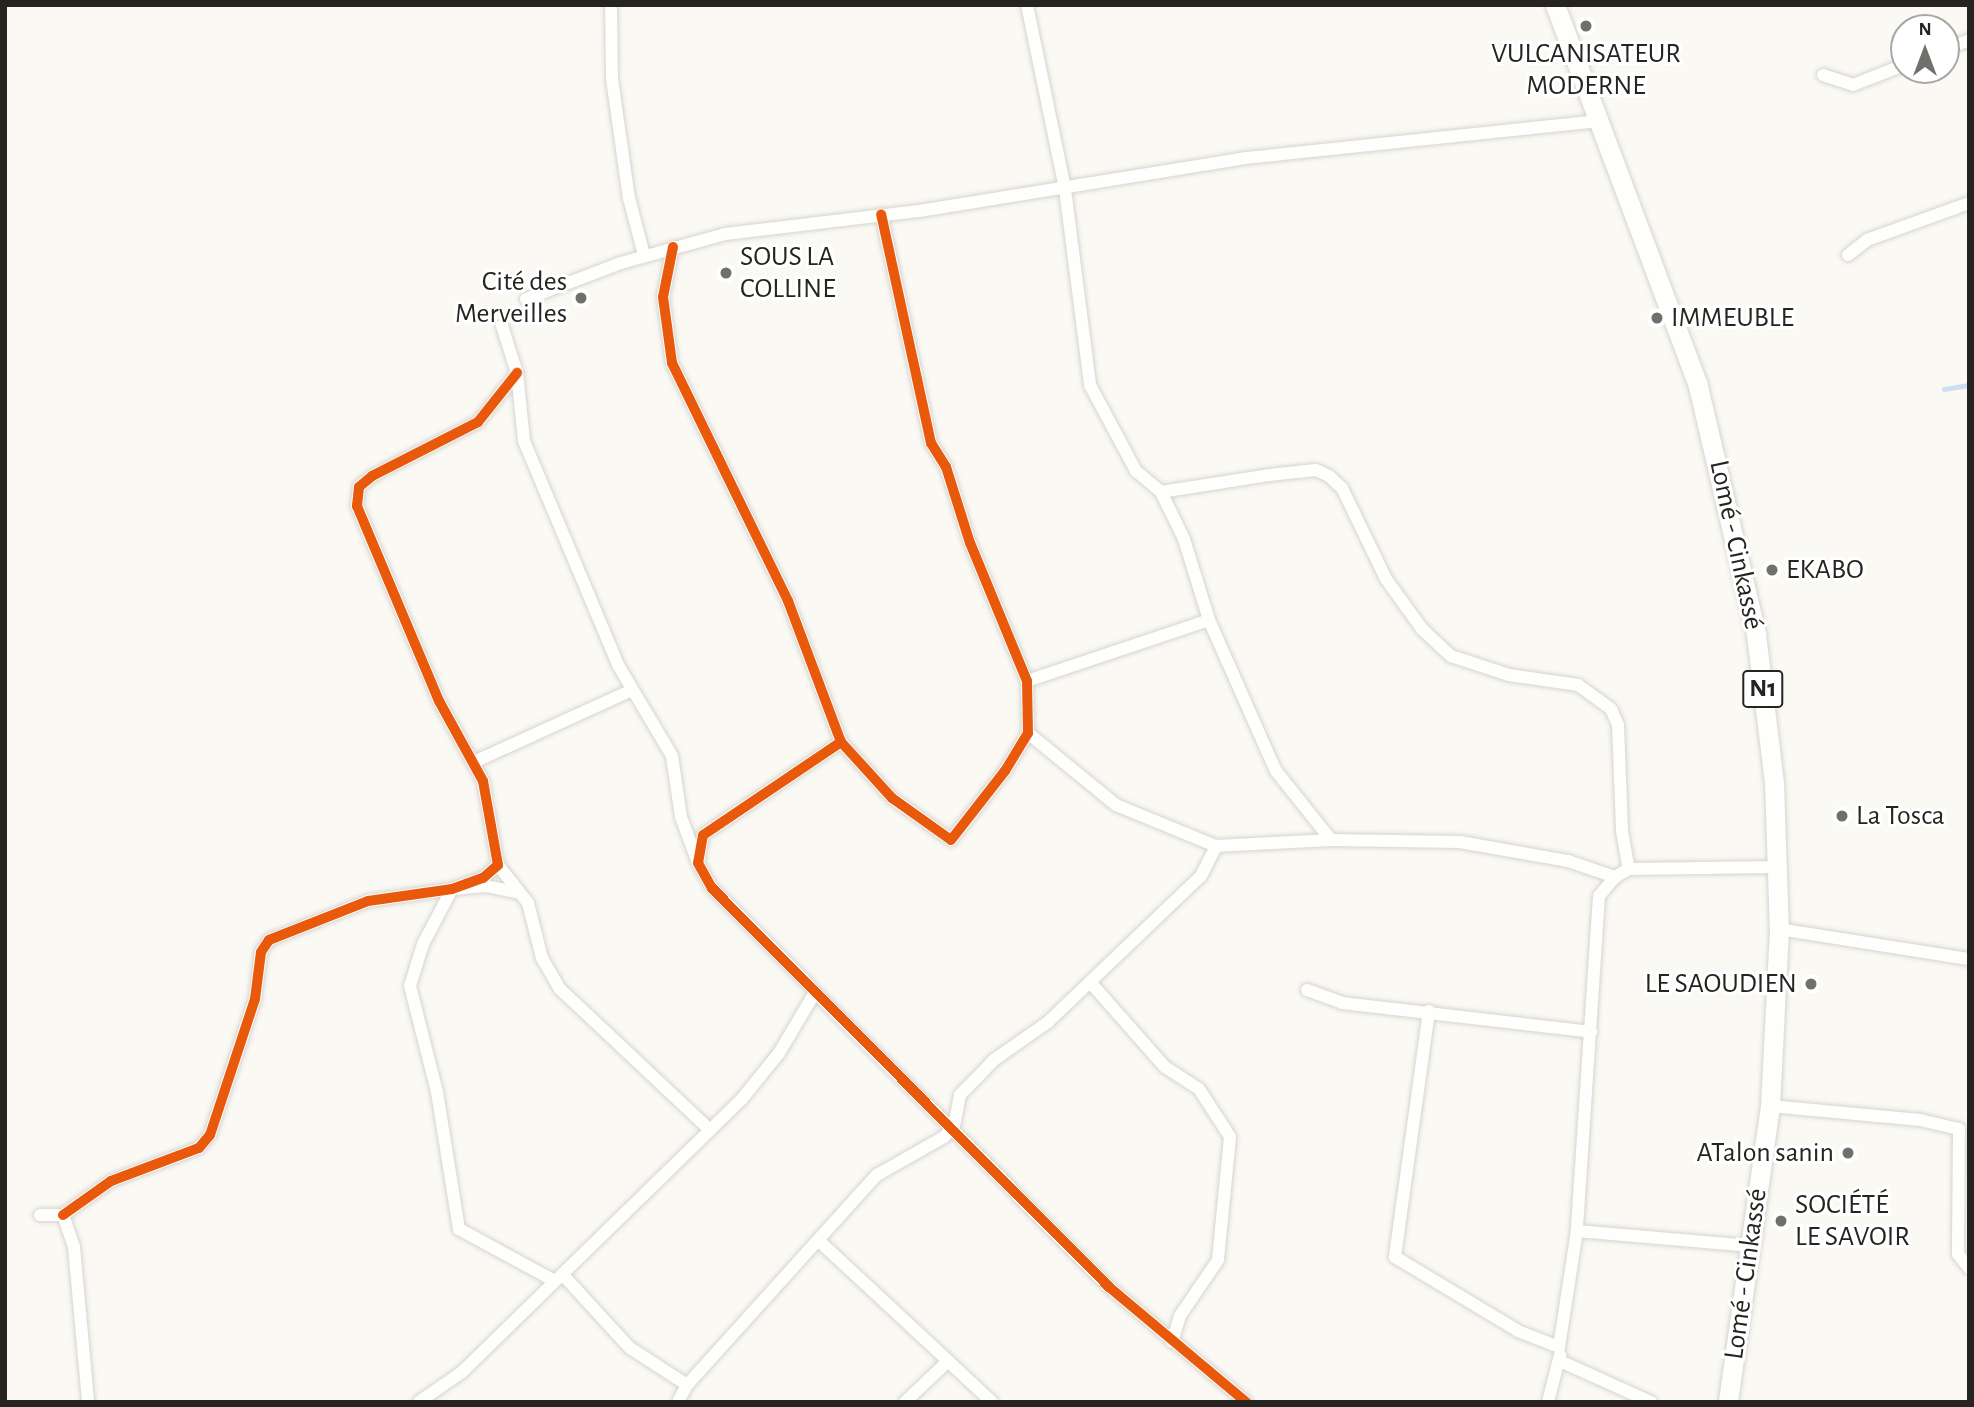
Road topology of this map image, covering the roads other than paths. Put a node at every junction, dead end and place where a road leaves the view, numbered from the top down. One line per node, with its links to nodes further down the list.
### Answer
1 (611, 5): 12 (street)
2 (1027, 5): 7 (street)
3 (1555, 5): 6 (highway, Lomé - Cinkassé / N1)
4 (1890, 70): 5 (street)
5 (1822, 75)
6 (1600, 121): 7 (street); 27 (highway, Lomé - Cinkassé / N1)
7 (1065, 189): 9 (street); 16 (street)
8 (1969, 203): 11 (street)
9 (881, 214): 10 (street); 18 (street)
10 (674, 247): 12 (street); 21 (street)
11 (1848, 255)
12 (644, 256): 13 (street)
13 (526, 299)
14 (502, 327): 15 (street)
15 (517, 373): 19 (street); 22 (street)
16 (1161, 492): 17 (street); 28 (street)
17 (1209, 620): 18 (street); 23 (street)
18 (1027, 681): 20 (street)
19 (632, 690): 22 (street); 25 (street)
20 (1028, 733): 21 (street); 24 (street)
21 (841, 743): 25 (street)
22 (474, 762): 26 (street)
23 (1331, 839): 24 (street); 29 (street)
24 (1216, 846): 34 (street)
25 (698, 863): 36 (street)
26 (498, 865): 30 (street); 31 (street)
27 (1777, 867): 28 (street); 32 (highway, Lomé - Cinkassé / N1)
28 (1629, 869): 29 (street)
29 (1615, 877): 38 (street)
30 (452, 889): 31 (street); 44 (street); 49 (street)
31 (514, 892): 41 (street)
32 (1779, 929): 33 (street); 39 (highway, Lomé - Cinkassé / N1)
33 (1969, 959)
34 (1090, 982): 40 (street); 50 (street)
35 (1307, 990): 37 (street)
36 (814, 994): 40 (street); 41 (street)
37 (1429, 1011): 38 (street); 51 (street)
38 (1591, 1032): 45 (street)
39 (1770, 1107): 42 (street); 47 (highway, Lomé - Cinkassé / N1)
40 (954, 1126): 46 (street); 50 (street)
41 (709, 1129): 49 (street)
42 (1964, 1130): 48 (street)
43 (40, 1215): 44 (street)
44 (63, 1215): 55 (street)
45 (1577, 1231): 47 (street); 51 (street)
46 (818, 1240): 52 (street); 54 (street)
47 (1751, 1246): 63 (highway, Lomé - Cinkassé / N1)
48 (1969, 1268)
49 (558, 1277): 54 (street); 56 (street)
50 (1172, 1342): 60 (street)
51 (1559, 1347): 53 (street)
52 (948, 1361): 58 (street); 59 (street)
53 (1560, 1361): 61 (street); 62 (street)
54 (687, 1385): 57 (street)
55 (89, 1400)
56 (419, 1402)
57 (678, 1402)
58 (905, 1402)
59 (992, 1402)
60 (1246, 1402)
61 (1548, 1402)
62 (1651, 1402)
63 (1728, 1402)

